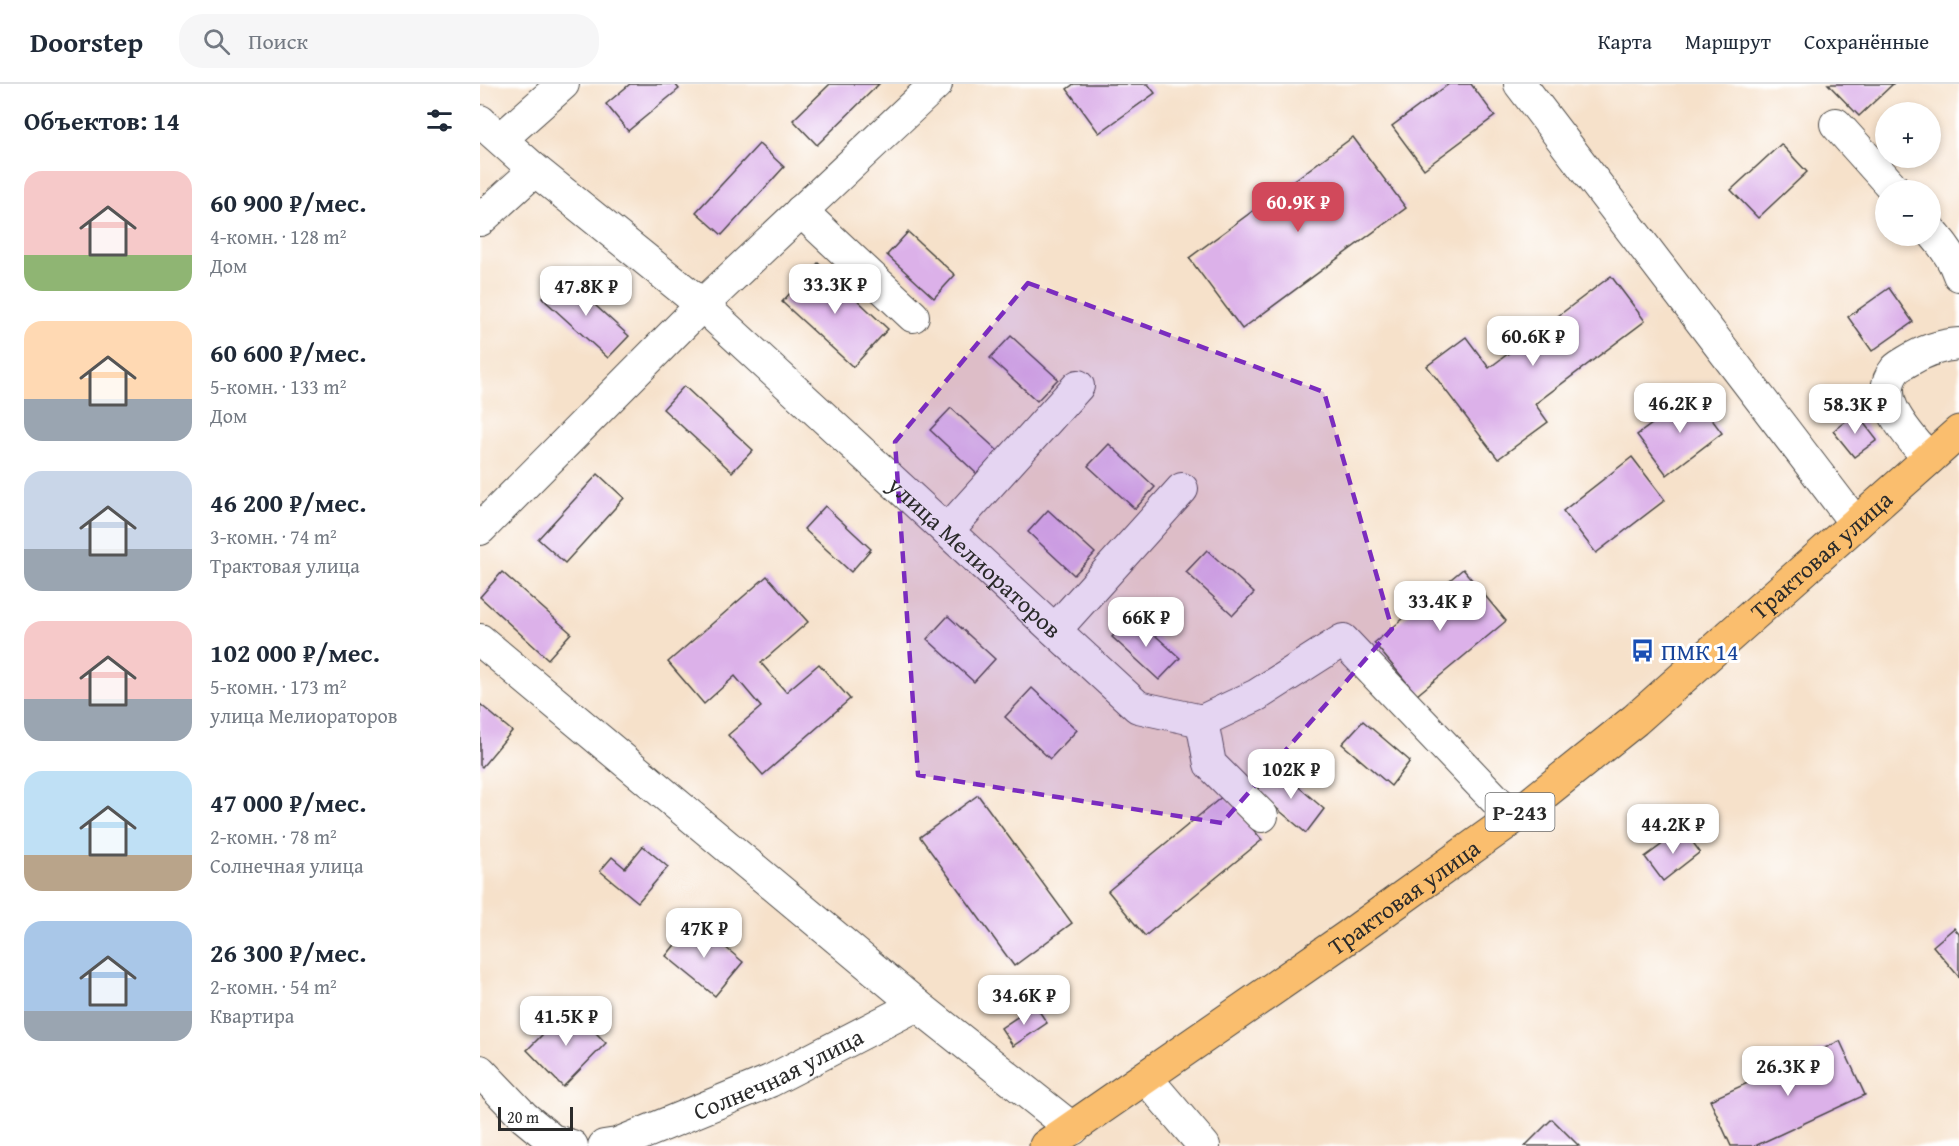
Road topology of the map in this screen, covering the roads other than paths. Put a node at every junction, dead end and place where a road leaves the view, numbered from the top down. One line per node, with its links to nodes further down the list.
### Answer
1 (563, 84): 5 (street)
2 (936, 84): 8 (street)
3 (1520, 84): 19 (street)
4 (1836, 124): 7 (street)
5 (490, 130): 6 (street, улица Мелиораторов)
6 (535, 170): 9 (street); 12 (street, улица Мелиораторов)
7 (1886, 180)
8 (801, 211): 12 (street); 13 (street)
9 (480, 220)
10 (1941, 243): 11 (street)
11 (1959, 275)
12 (702, 305): 20 (street); 21 (street, улица Мелиораторов)
13 (914, 316)
14 (1959, 344): 17 (street)
15 (1078, 386): 21 (street)
16 (1959, 432): 17 (highway, Трактовая улица / Р-243)
17 (1929, 459): 19 (highway, Трактовая улица / Р-243)
18 (1182, 489): 22 (street)
19 (1856, 524): 26 (highway, Трактовая улица / Р-243)
20 (480, 529)
21 (948, 531): 22 (street, улица Мелиораторов)
22 (1055, 630): 24 (street, улица Мелиораторов)
23 (480, 640): 27 (street)
24 (1202, 721): 25 (street); 26 (street)
25 (1262, 816)
26 (1512, 818): 29 (highway, Трактовая улица / Р-243)
27 (917, 1005): 30 (street); 32 (street, Солнечная улица)
28 (480, 1071): 31 (street)
29 (1146, 1078): 30 (highway, Трактовая улица / Р-243); 34 (street)
30 (1073, 1129): 33 (highway, Трактовая улица / Р-243)
31 (572, 1146)
32 (603, 1146)
33 (1046, 1146)
34 (1204, 1146)

